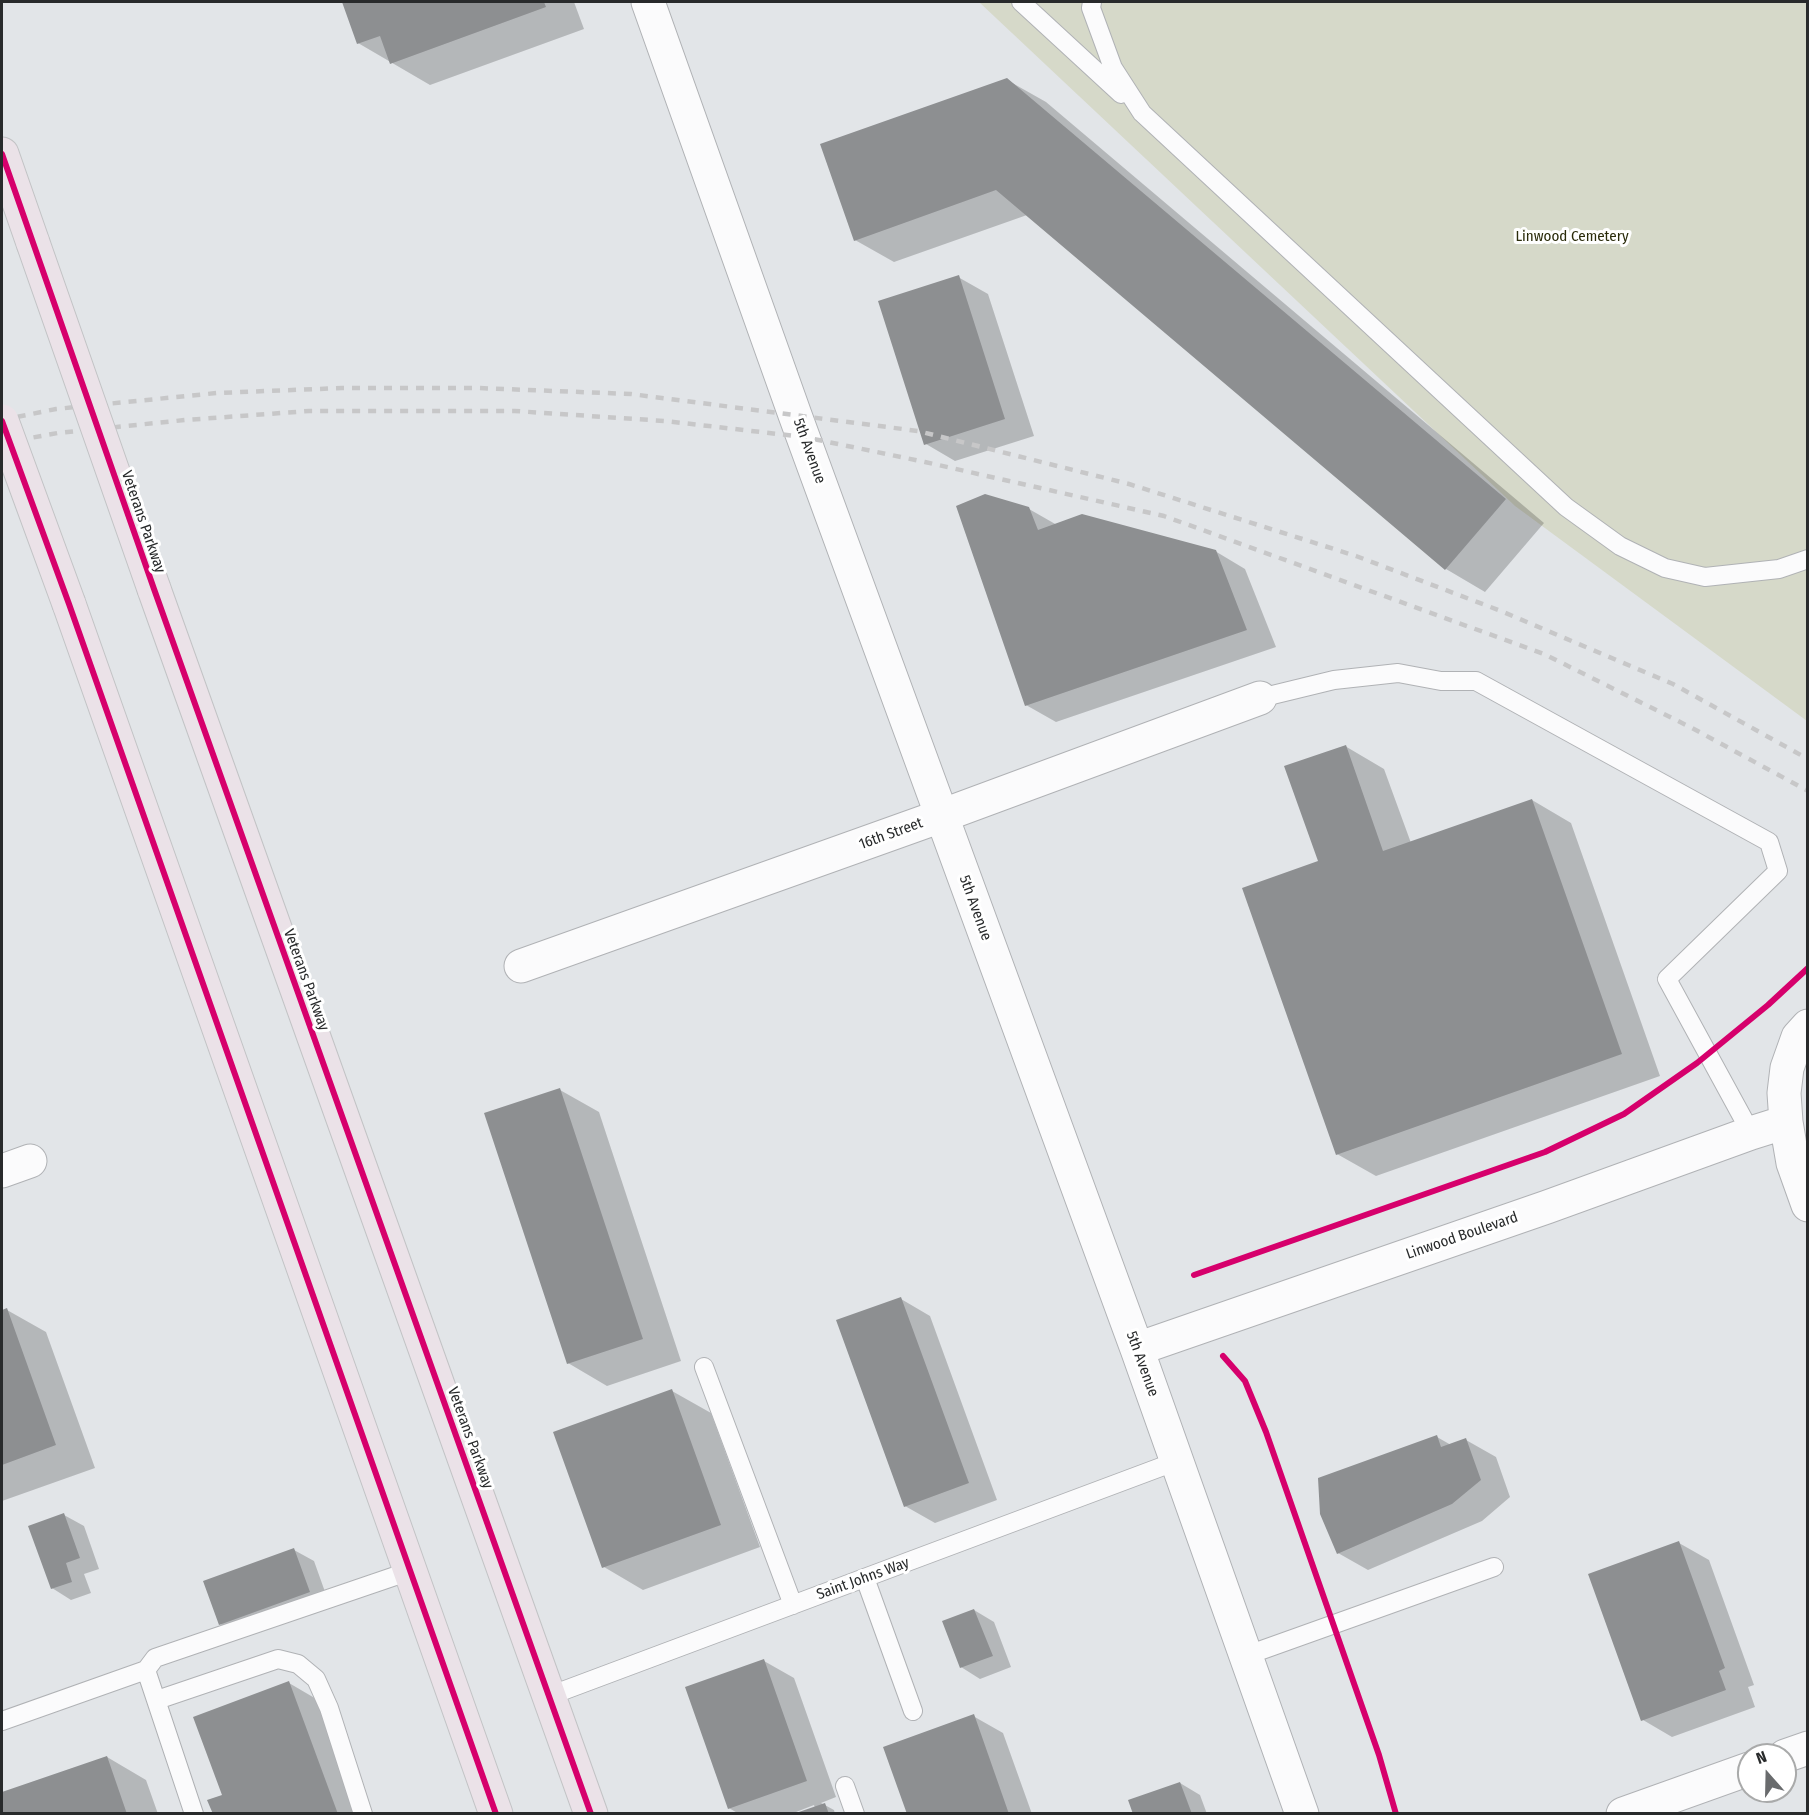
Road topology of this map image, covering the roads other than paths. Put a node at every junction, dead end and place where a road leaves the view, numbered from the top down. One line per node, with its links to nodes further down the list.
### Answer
1 (648, 2): 9 (street, 5th Avenue)
2 (1021, 2): 4 (lane)
3 (1092, 2): 4 (lane)
4 (1142, 113): 7 (lane)
5 (2, 154): 24 (main road, Veterans Parkway, bridge)
6 (2, 421): 19 (main road, bridge)
7 (1808, 559)
8 (1260, 698): 9 (street, 16th Street); 13 (lane)
9 (941, 816): 10 (street, 16th Street); 15 (street, 5th Avenue)
10 (521, 966)
11 (1808, 1026): 12 (street)
12 (1786, 1122): 13 (street, Linwood Boulevard); 14 (street)
13 (1751, 1133): 15 (street, Linwood Boulevard)
14 (1808, 1205)
15 (1137, 1350): 17 (street, 5th Avenue)
16 (704, 1367): 21 (lane)
17 (1177, 1461): 20 (lane, Saint Johns Way); 22 (street, 5th Avenue)
18 (1494, 1567): 22 (lane)
19 (410, 1571): 23 (lane); 32 (main road)
20 (865, 1578): 21 (lane, Saint Johns Way); 26 (lane)
21 (793, 1605): 24 (lane, Saint Johns Way)
22 (1245, 1656): 35 (street, 5th Avenue)
23 (146, 1671): 25 (lane); 27 (lane)
24 (549, 1696): 33 (main road, Veterans Parkway)
25 (157, 1700): 30 (lane); 31 (lane)
26 (913, 1711)
27 (2, 1721)
28 (1737, 1773): 36 (street)
29 (845, 1786): 34 (lane)
30 (194, 1814)
31 (363, 1814)
32 (496, 1814)
33 (591, 1814)
34 (855, 1814)
35 (1302, 1814)
36 (1623, 1814)

